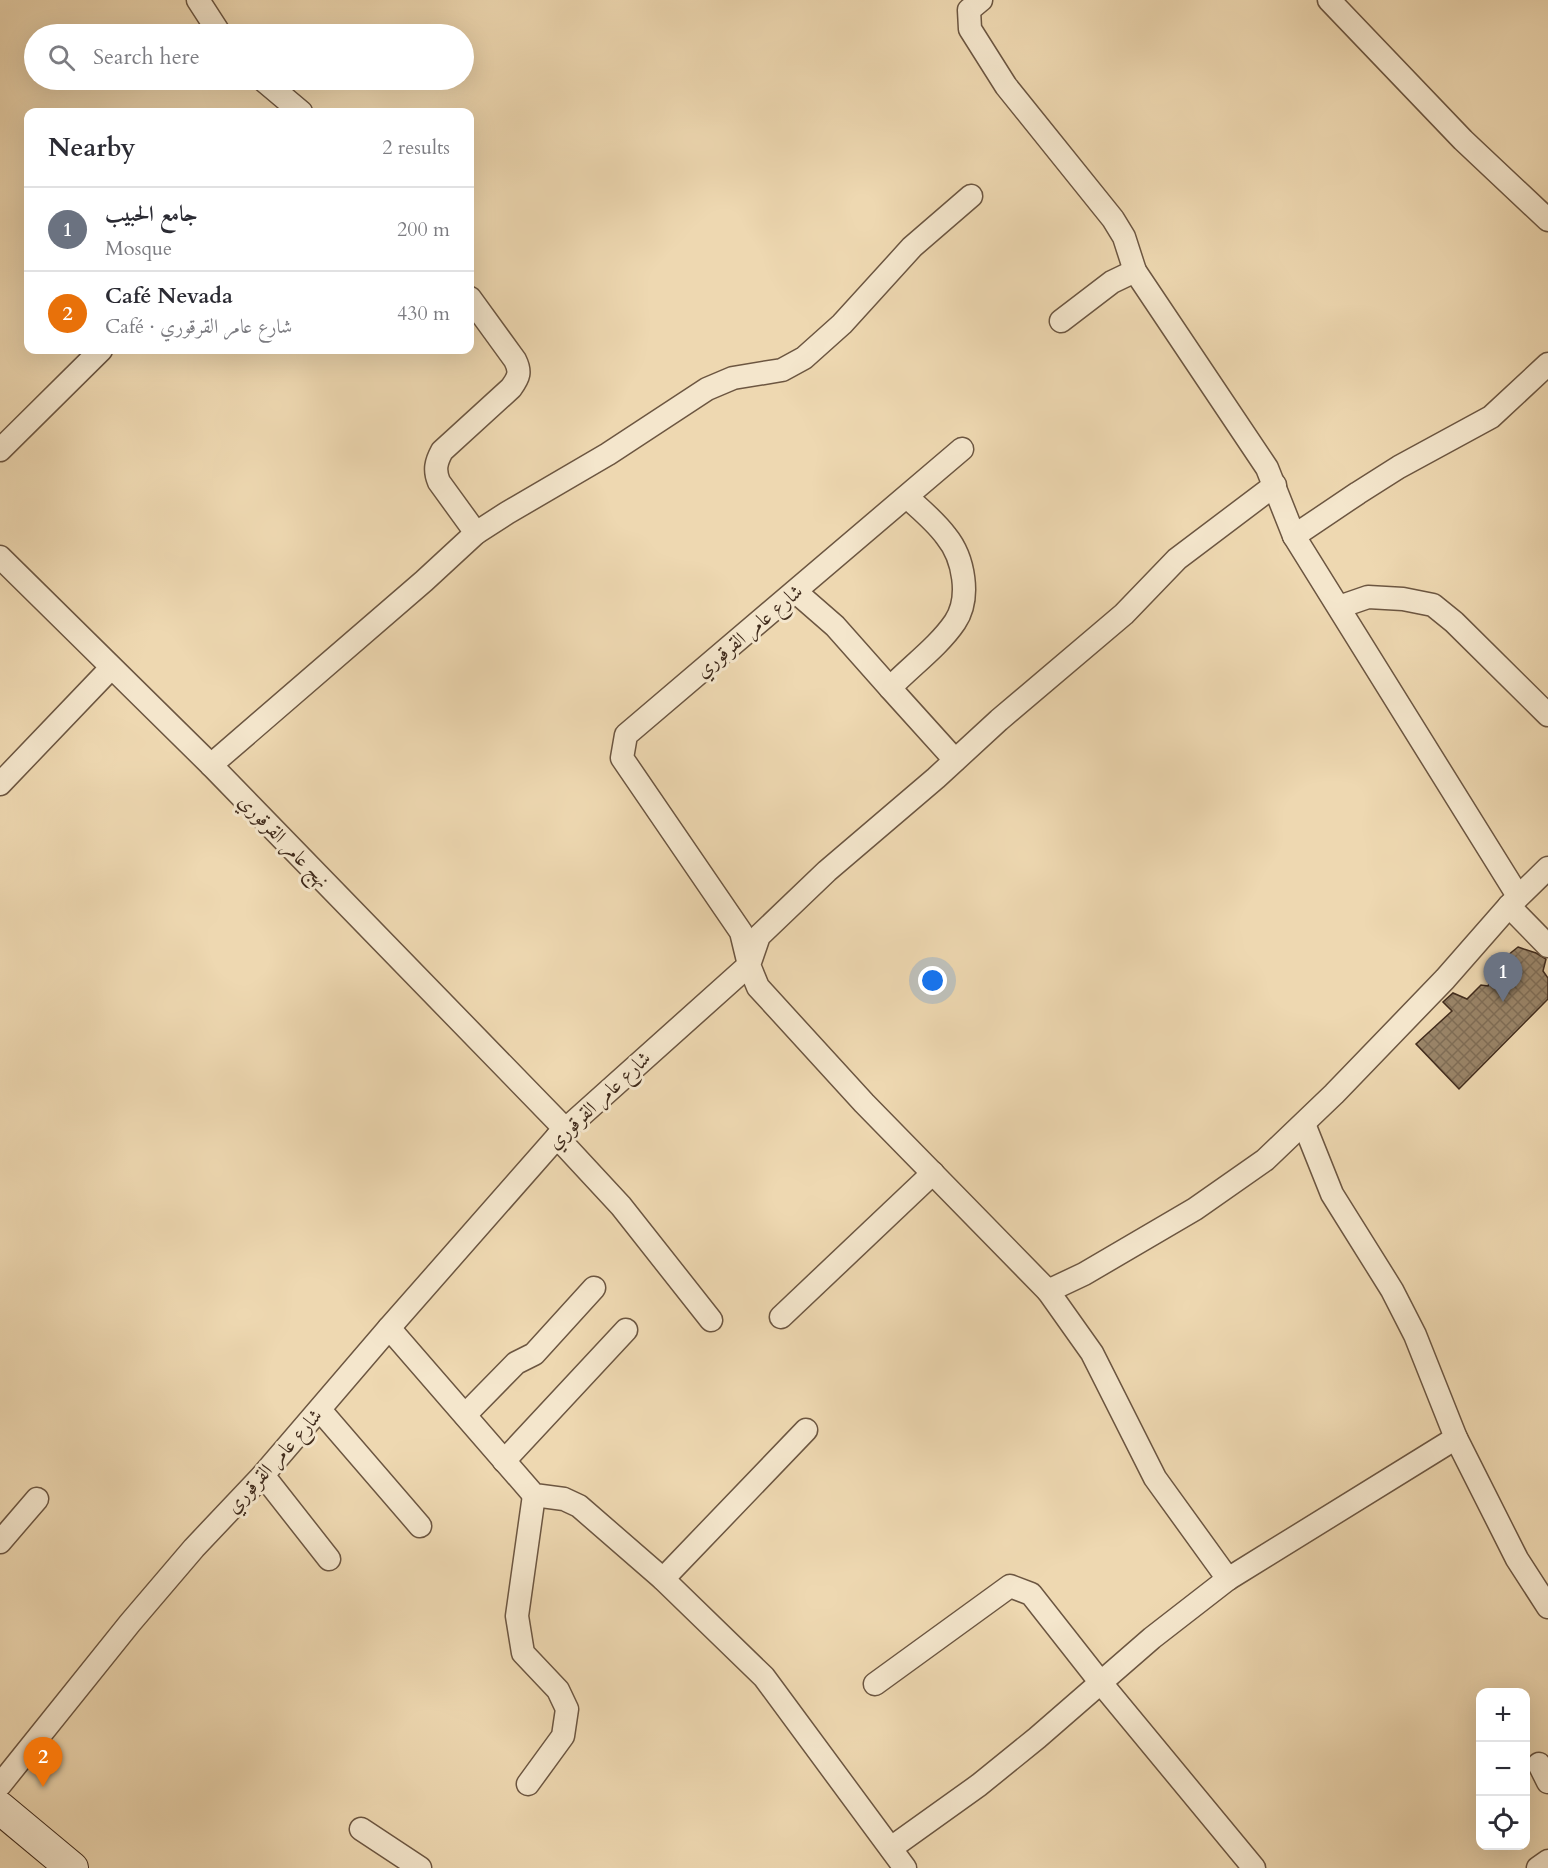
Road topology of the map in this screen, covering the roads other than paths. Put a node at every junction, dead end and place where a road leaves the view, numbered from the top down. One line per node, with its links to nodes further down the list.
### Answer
1 (198, 0): 4 (street)
2 (981, 0): 9 (street)
3 (1329, 0): 8 (street)
4 (214, 24)
5 (275, 90): 6 (street)
6 (296, 108)
7 (971, 196): 18 (street)
8 (1548, 220)
9 (1136, 271): 11 (street); 16 (street)
10 (474, 304): 18 (street)
11 (1061, 321)
12 (96, 354): 15 (street)
13 (1548, 364): 19 (street)
14 (962, 448): 17 (street, شارع عامر القرقوري)
15 (0, 450)
16 (1275, 485): 19 (street); 26 (street)
17 (907, 497): 21 (street, شارع عامر القرقوري); 24 (street)
18 (476, 533): 27 (street)
19 (1294, 536): 22 (street)
20 (0, 558): 23 (street, نهج عامر القرقوري)
21 (796, 592): 24 (street); 32 (street, شارع عامر القرقوري)
22 (1339, 607): 25 (street); 30 (street)
23 (111, 668): 27 (street, نهج عامر القرقوري); 28 (street)
24 (890, 688): 26 (street)
25 (1548, 715)
26 (955, 760): 32 (street)
27 (211, 765): 34 (street, نهج عامر القرقوري)
28 (0, 784)
29 (1548, 868): 30 (street)
30 (1513, 901): 31 (street); 33 (street)
31 (1548, 946)
32 (749, 965): 34 (street, شارع عامر القرقوري); 35 (street)
33 (1304, 1124): 37 (street); 45 (street)
34 (561, 1133): 39 (street, نهج عامر القرقوري); 40 (street, شارع عامر القرقوري)
35 (933, 1173): 37 (street); 38 (street)
36 (594, 1288): 43 (street)
37 (1048, 1291): 54 (street)
38 (781, 1317)
39 (711, 1320)
40 (389, 1328): 42 (street, شارع عامر القرقوري); 43 (street)
41 (626, 1330): 46 (street)
42 (320, 1410): 47 (street, شارع عامر القرقوري); 50 (street)
43 (465, 1415): 46 (street)
44 (806, 1430): 53 (street)
45 (1456, 1438): 54 (street); 55 (street)
46 (504, 1461): 48 (street)
47 (263, 1475): 52 (street); 59 (street, شارع عامر القرقوري)
48 (534, 1495): 53 (street); 58 (street)
49 (37, 1499): 51 (street)
50 (420, 1526)
51 (0, 1542)
52 (329, 1559)
53 (663, 1579): 62 (street)
54 (1228, 1580): 56 (street)
55 (1548, 1607)
56 (1101, 1683): 57 (street); 62 (street); 67 (street)
57 (875, 1684)
58 (528, 1784)
59 (0, 1785)
60 (0, 1808): 64 (street)
61 (361, 1829): 65 (street)
62 (891, 1848): 66 (street)
63 (1548, 1861): 68 (street)
64 (72, 1868)
65 (420, 1868)
66 (905, 1868)
67 (1254, 1868)
68 (1538, 1868)

